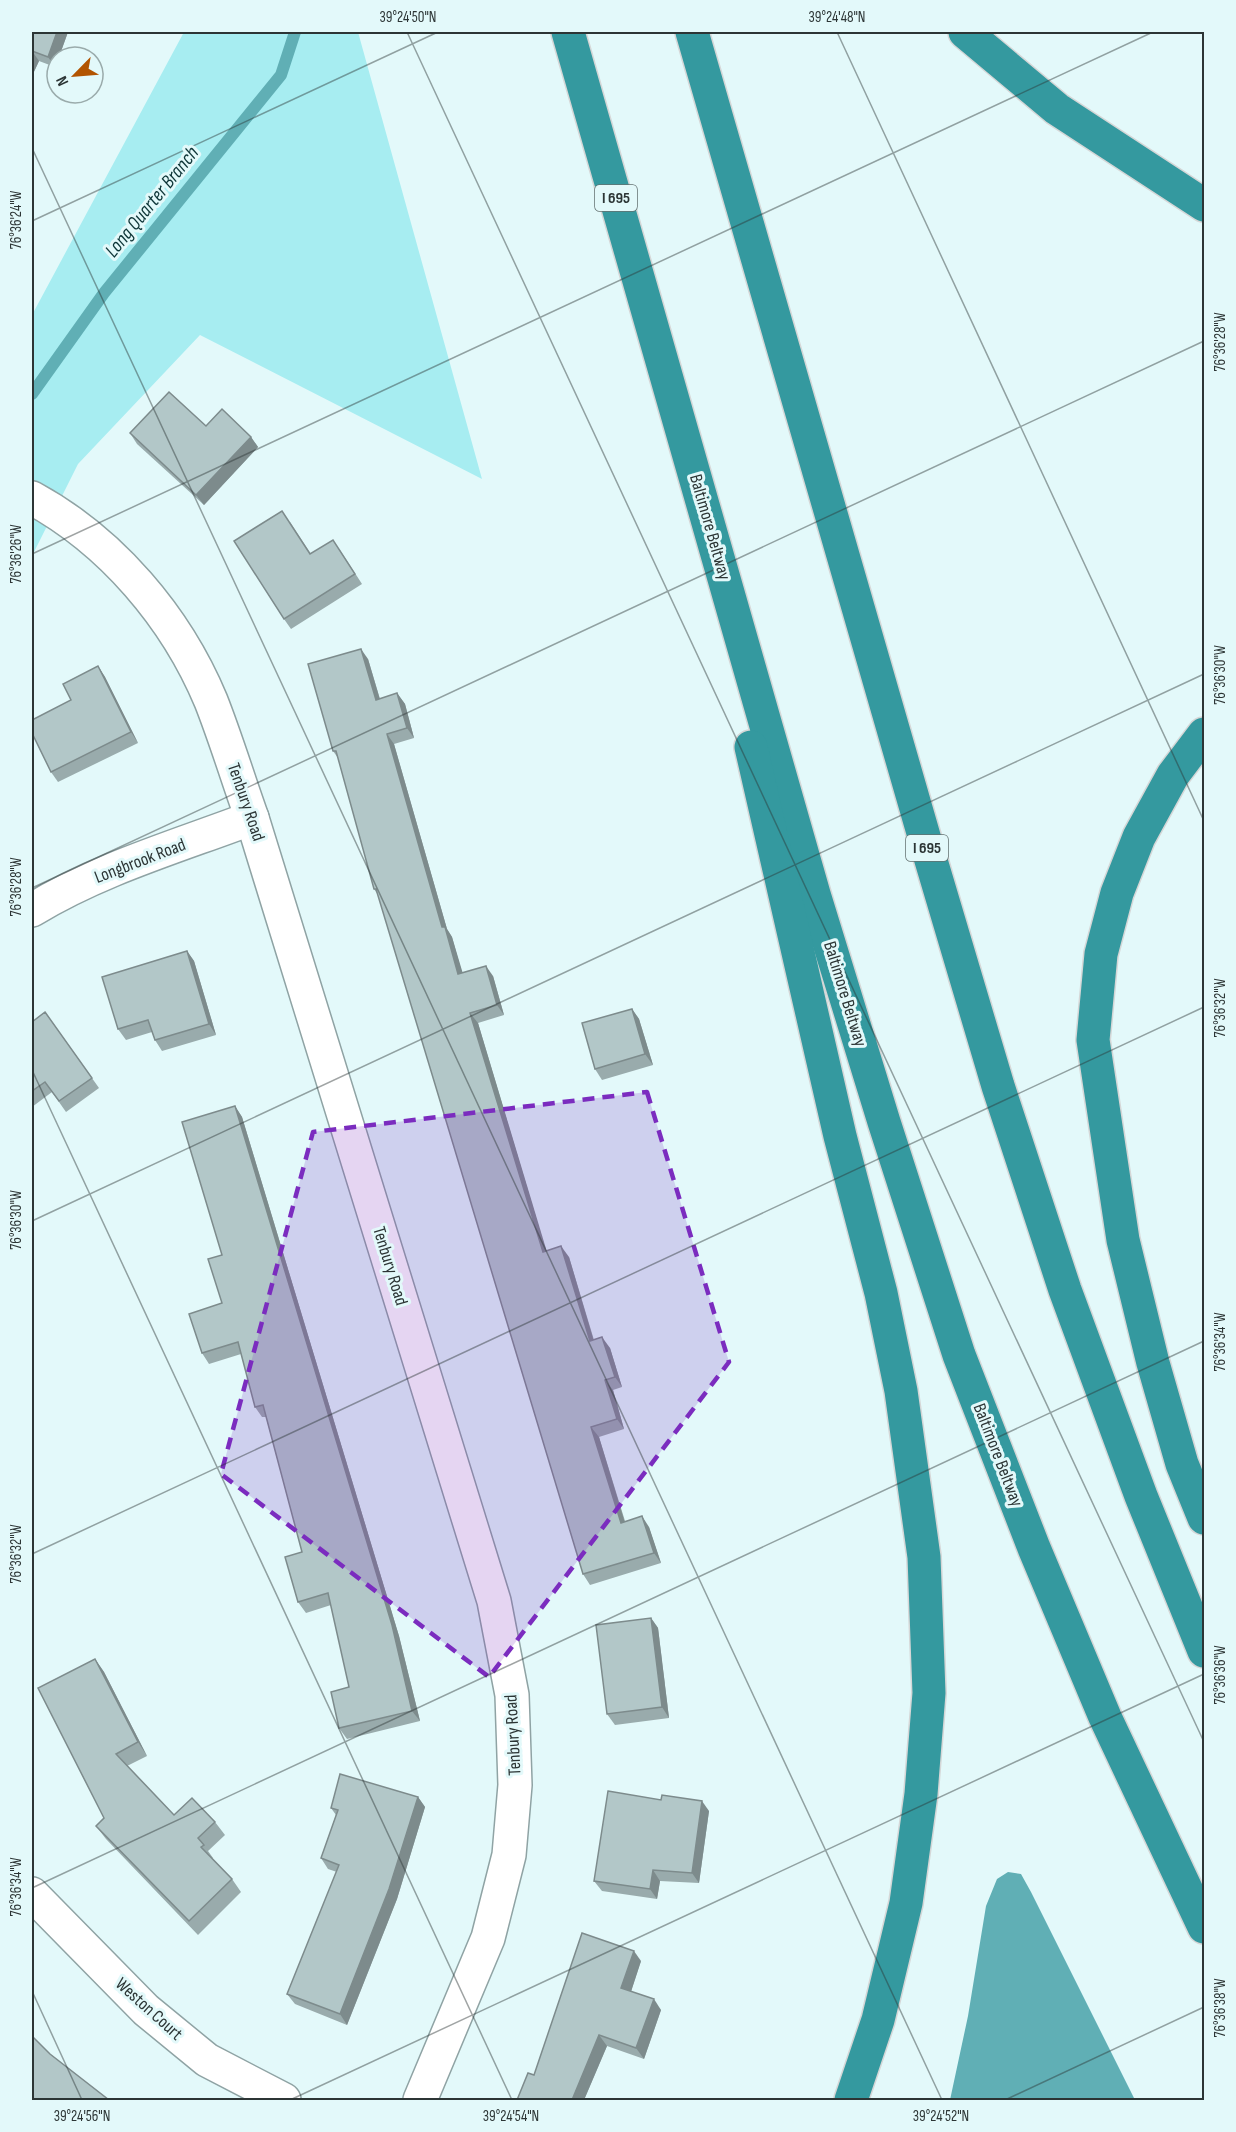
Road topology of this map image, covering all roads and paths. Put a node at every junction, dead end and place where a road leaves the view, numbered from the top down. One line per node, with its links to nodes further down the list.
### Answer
1 (568, 32): 5 (highway, Baltimore Beltway / I 695)
2 (692, 32): 11 (highway, I 695)
3 (964, 32): 4 (highway)
4 (1204, 205)
5 (663, 365): 13 (highway, Baltimore Beltway / I 695); 16 (highway)
6 (32, 498): 8 (street, Tenbury Road)
7 (1204, 734): 10 (highway)
8 (252, 818): 9 (street, Longbrook Road); 15 (street, Tenbury Road)
9 (32, 910)
10 (1204, 1518)
11 (1204, 1651)
12 (32, 1894): 14 (street, Weston Court)
13 (1204, 1927)
14 (284, 2100)
15 (420, 2100)
16 (850, 2100)

